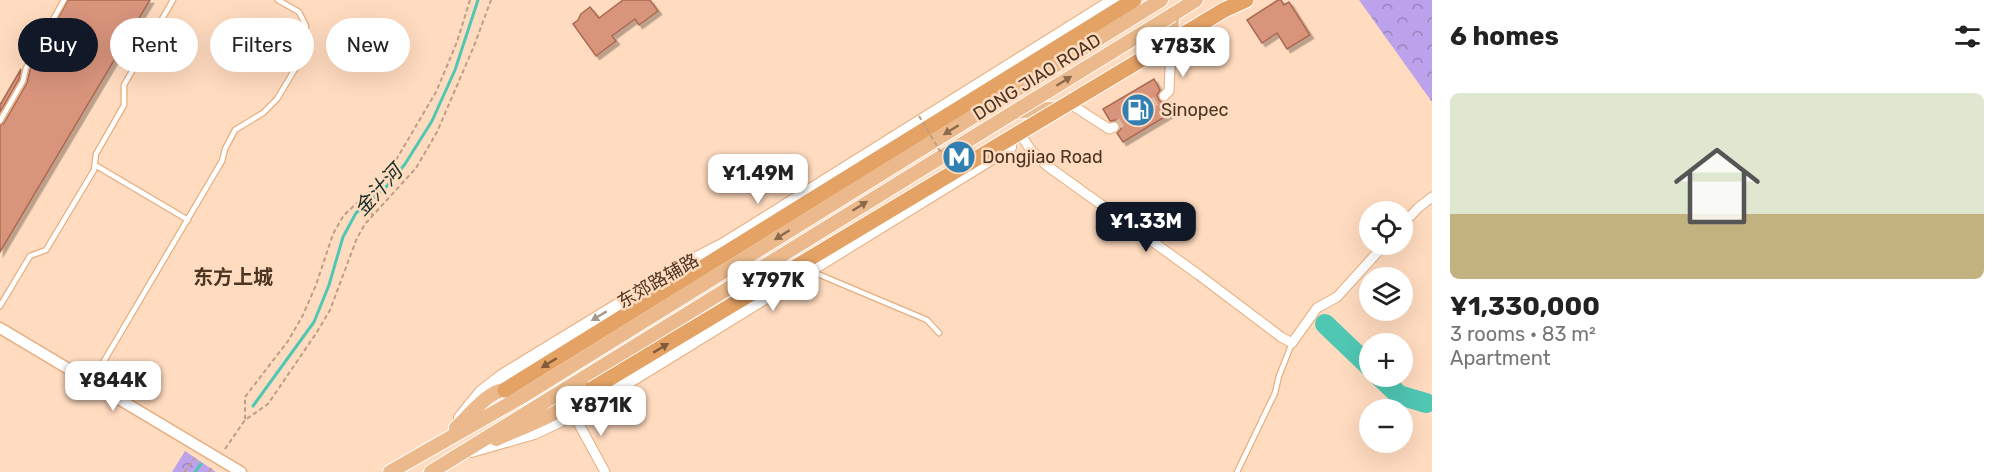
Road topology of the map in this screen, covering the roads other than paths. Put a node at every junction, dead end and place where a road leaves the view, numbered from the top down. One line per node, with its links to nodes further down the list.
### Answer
1 (64, 0): 14 (lane)
2 (173, 0): 17 (lane)
3 (278, 0): 20 (lane)
4 (1114, 0): 31 (main road, 东郊路辅路, one-way to 31)
5 (1134, 0): 29 (highway, one-way to 29)
6 (1161, 0): 31 (main road, DONG JIAO ROAD, one-way to 31)
7 (1196, 0): 9 (main road, DONG JIAO ROAD)
8 (1247, 0): 10 (main road); 28 (highway, one-way to 8, bridge)
9 (1172, 15): 10 (main road); 13 (main road, DONG JIAO ROAD, one-way to 9, bridge)
10 (1171, 46): 11 (street); 12 (main road)
11 (1164, 96)
12 (1075, 107): 13 (main road); 15 (street); 16 (main road)
13 (1014, 112): 32 (main road, DONG JIAO ROAD, one-way to 13)
14 (0, 121)
15 (1114, 127)
16 (1023, 138): 22 (main road); 26 (street)
17 (95, 165): 20 (lane); 23 (lane)
18 (1432, 197): 19 (street)
19 (1413, 213)
20 (188, 220): 27 (lane)
21 (1375, 255): 26 (street)
22 (810, 271): 25 (lane); 30 (main road)
23 (0, 306)
24 (0, 328): 27 (street)
25 (939, 333)
26 (1292, 343): 36 (lane)
27 (91, 383): 33 (street)
28 (592, 389): 32 (main road)
29 (505, 390): 31 (main road)
30 (574, 415): 32 (main road); 35 (street)
31 (431, 448): 34 (main road, DONG JIAO ROAD)
32 (437, 468)
33 (241, 472)
34 (390, 472)
35 (605, 472)
36 (1237, 472)

